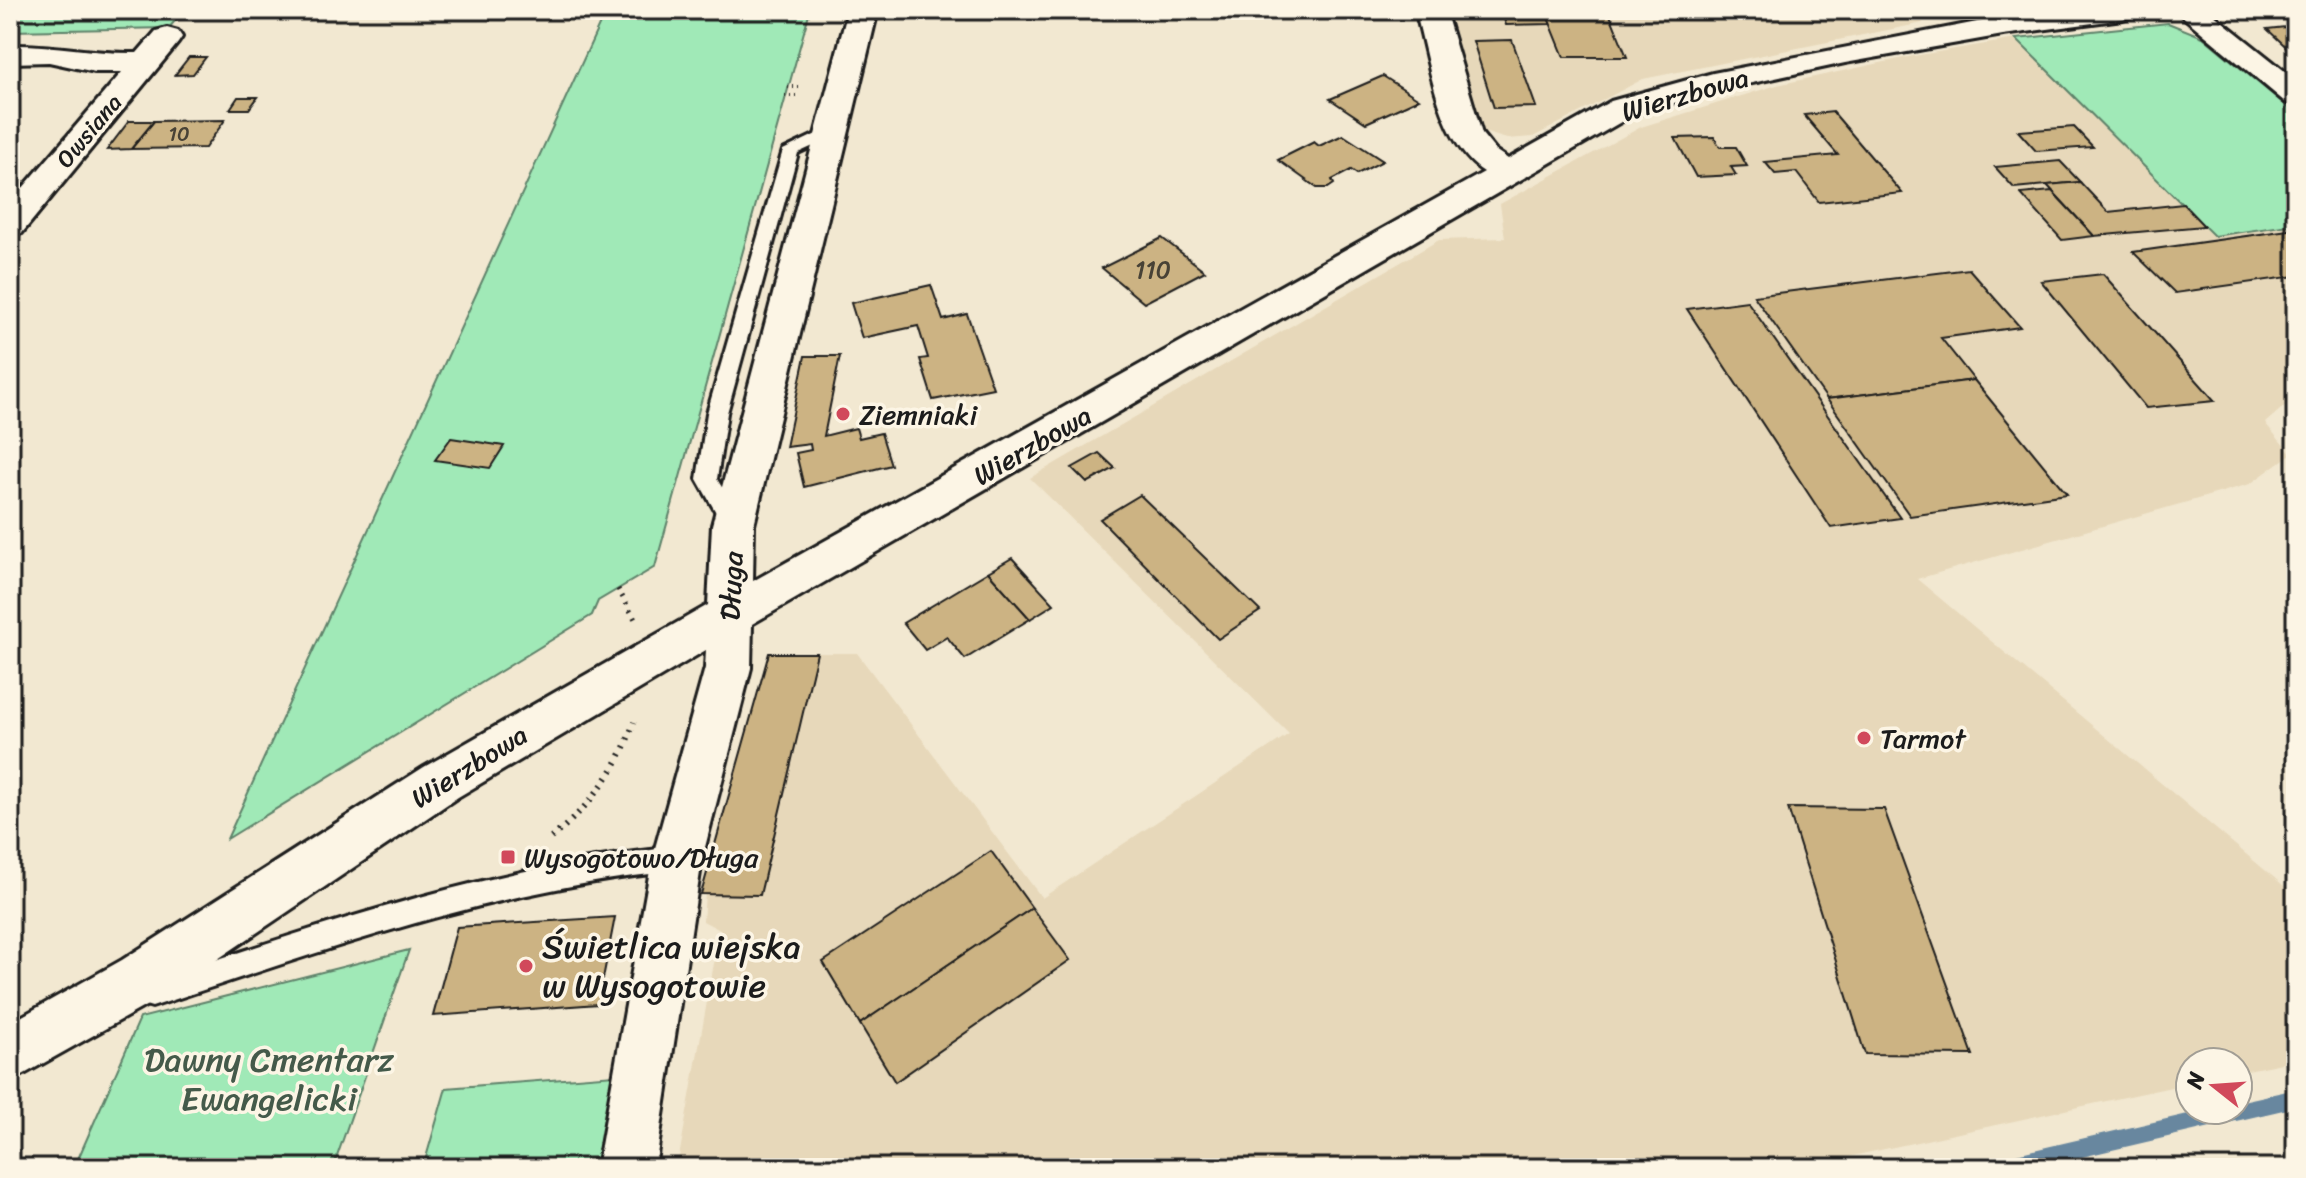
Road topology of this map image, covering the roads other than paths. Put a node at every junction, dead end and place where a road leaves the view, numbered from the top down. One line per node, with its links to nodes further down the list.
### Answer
1 (863, 10): 11 (street, Długa)
2 (1430, 10): 9 (street)
3 (2123, 10): 9 (street, Wierzbowa)
4 (2190, 10): 8 (street)
5 (167, 37): 7 (street, Owsiana)
6 (10, 54): 7 (street)
7 (146, 62): 10 (street, Owsiana)
8 (2296, 95)
9 (1506, 172): 11 (street, Wierzbowa)
10 (10, 225)
11 (730, 614): 12 (street, Długa); 13 (street, Wierzbowa)
12 (677, 859): 13 (lane); 15 (street, Długa)
13 (141, 979): 14 (street, Wierzbowa)
14 (10, 1054)
15 (626, 1168)

